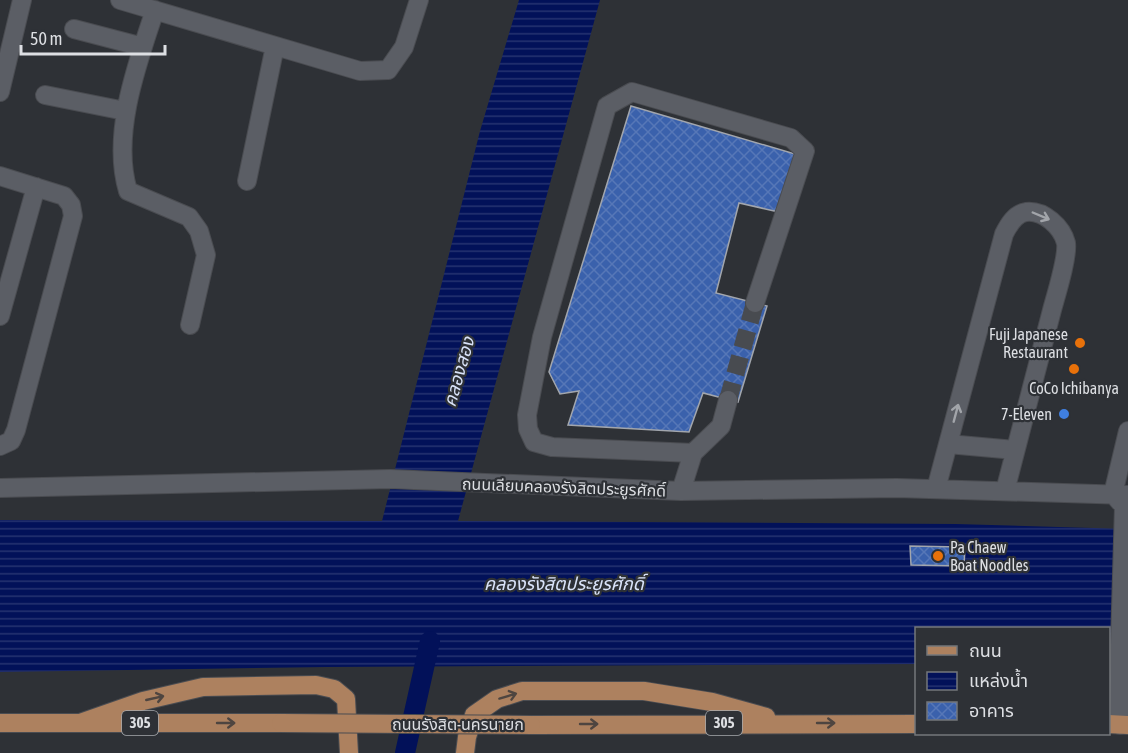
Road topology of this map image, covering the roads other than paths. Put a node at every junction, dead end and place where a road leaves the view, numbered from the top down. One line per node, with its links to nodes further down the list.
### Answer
1 (22, 0): 8 (street)
2 (120, 0): 4 (street)
3 (419, 0): 6 (street)
4 (167, 9): 6 (street); 7 (street)
5 (74, 29): 7 (street)
6 (275, 46): 12 (street)
7 (143, 47): 10 (street)
8 (0, 92)
9 (45, 95): 10 (street)
10 (124, 111): 16 (street)
11 (0, 176): 13 (street)
12 (246, 181)
13 (36, 187): 15 (street); 20 (street)
14 (755, 303): 22 (street)
15 (0, 316)
16 (190, 325)
17 (728, 400): 22 (street)
18 (1128, 431): 27 (street)
19 (948, 444): 21 (street); 21 (street, one-way to 21); 24 (street)
20 (0, 446)
21 (1015, 450): 26 (street)
22 (693, 453): 25 (street)
23 (0, 488): 25 (street, ถนนเลียบคลองรังสิตประยูรศักดิ์)
24 (936, 489): 25 (street, ถนนเลียบคลองรังสิตประยูรศักดิ์); 26 (street, ถนนเลียบคลองรังสิตประยูรศักดิ์)
25 (681, 491)
26 (1005, 491): 27 (street, ถนนเลียบคลองรังสิตประยูรศักดิ์)
27 (1123, 503): 32 (street)
28 (0, 723): 29 (main road, ถนนรังสิต-นครนายก / 305)
29 (80, 723): 30 (main road, ถนนรังสิต-นครนายก / 305, one-way to 30, bridge); 33 (main road, one-way to 33)
30 (789, 723): 31 (main road, ถนนรังสิต-นครนายก / 305, one-way to 31); 34 (main road, one-way to 30)
31 (915, 724)
32 (1119, 724)
33 (349, 753)
34 (465, 753)

